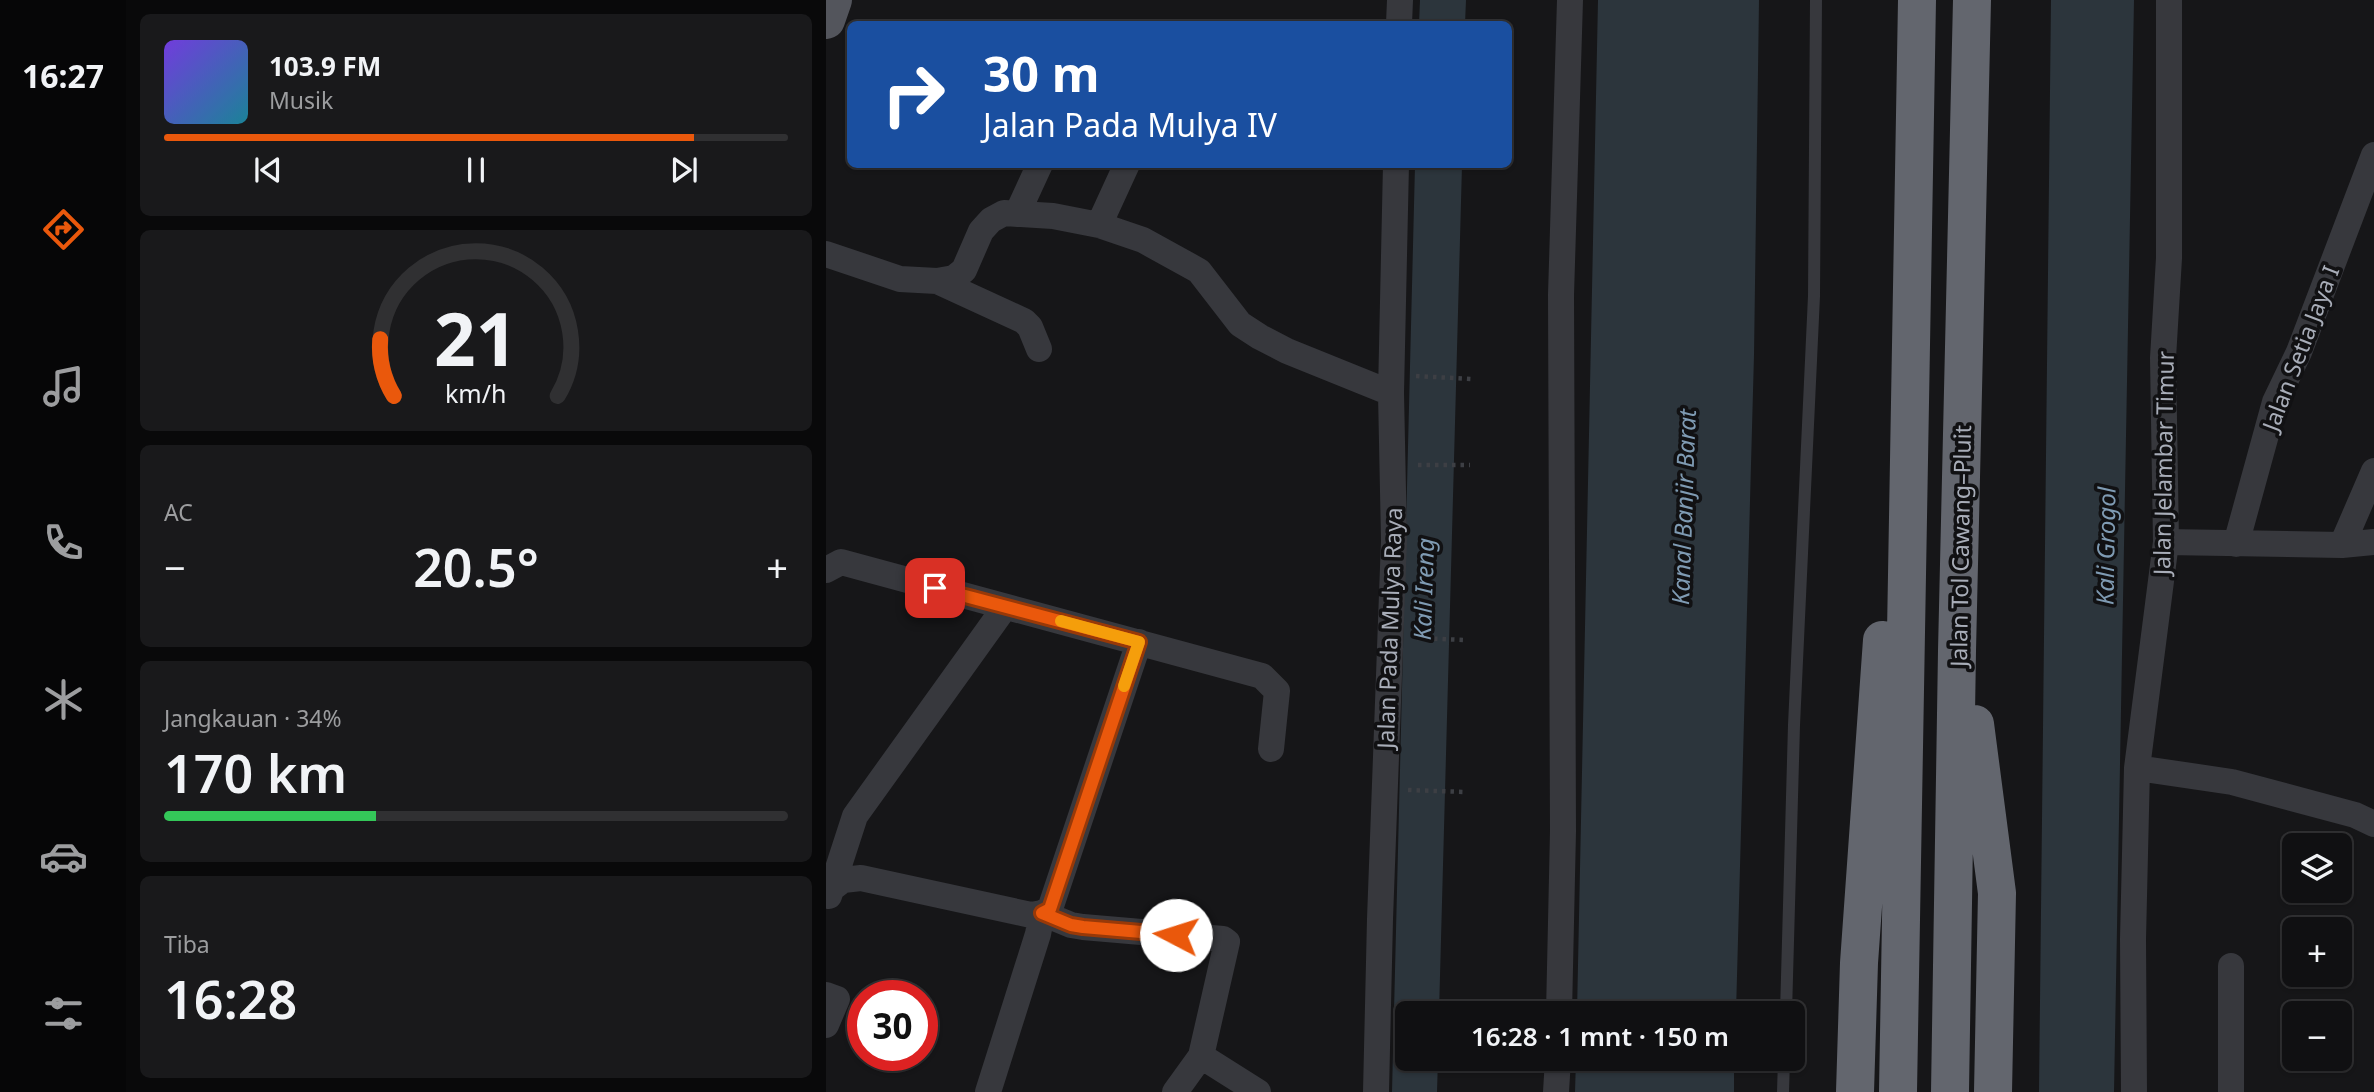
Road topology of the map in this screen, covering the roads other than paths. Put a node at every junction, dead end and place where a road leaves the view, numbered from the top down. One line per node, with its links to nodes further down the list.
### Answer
1 (833, 0): 8 (main road)
2 (1400, 0): 9 (street)
3 (1570, 0): 37 (street)
4 (1816, 0): 38 (lane)
5 (1917, 0): 19 (highway)
6 (1972, 0): 29 (highway, Jalan Tol Cawang–Pluit)
7 (2169, 0): 22 (street, Jalan Jelambar Timur)
8 (826, 20)
9 (1399, 21)
10 (2374, 155): 24 (street, Jalan Setia Jaya I)
11 (1038, 168): 14 (street)
12 (1125, 168): 15 (street)
13 (1396, 168): 20 (street, Jalan Pada Mulya Raya)
14 (1017, 214): 15 (street); 17 (street)
15 (1099, 225): 20 (street)
16 (826, 254): 17 (street)
17 (937, 281): 18 (street)
18 (1039, 349)
19 (1911, 350): 49 (highway); 50 (highway)
20 (1391, 393): 46 (street, Jalan Pada Mulya Raya)
21 (2374, 471): 25 (street)
22 (2166, 542): 24 (street); 31 (street, Jalan Jelambar Timur)
23 (2374, 542): 25 (street)
24 (2236, 544): 25 (street)
25 (2342, 545)
26 (826, 570): 27 (street)
27 (1005, 607): 28 (street); 33 (street)
28 (1139, 642): 30 (street); 34 (street)
29 (1957, 651): 51 (highway, Jalan Tol Cawang–Pluit); 52 (highway)
30 (1271, 749)
31 (2137, 768): 32 (street); 53 (street, Jalan Jelambar Timur)
32 (2374, 824)
33 (828, 895): 34 (street)
34 (1042, 913): 40 (street); 43 (street)
35 (2231, 966): 54 (street)
36 (826, 995): 39 (street)
37 (1559, 1001)
38 (1786, 1001)
39 (826, 1025)
40 (1201, 1056): 44 (street); 45 (street)
41 (1557, 1071): 47 (street)
42 (1784, 1071): 48 (lane)
43 (988, 1092)
44 (1175, 1092)
45 (1258, 1092)
46 (1376, 1092)
47 (1556, 1092)
48 (1783, 1092)
49 (1855, 1092)
50 (1898, 1092)
51 (1950, 1092)
52 (1993, 1092)
53 (2134, 1092)
54 (2231, 1092)

